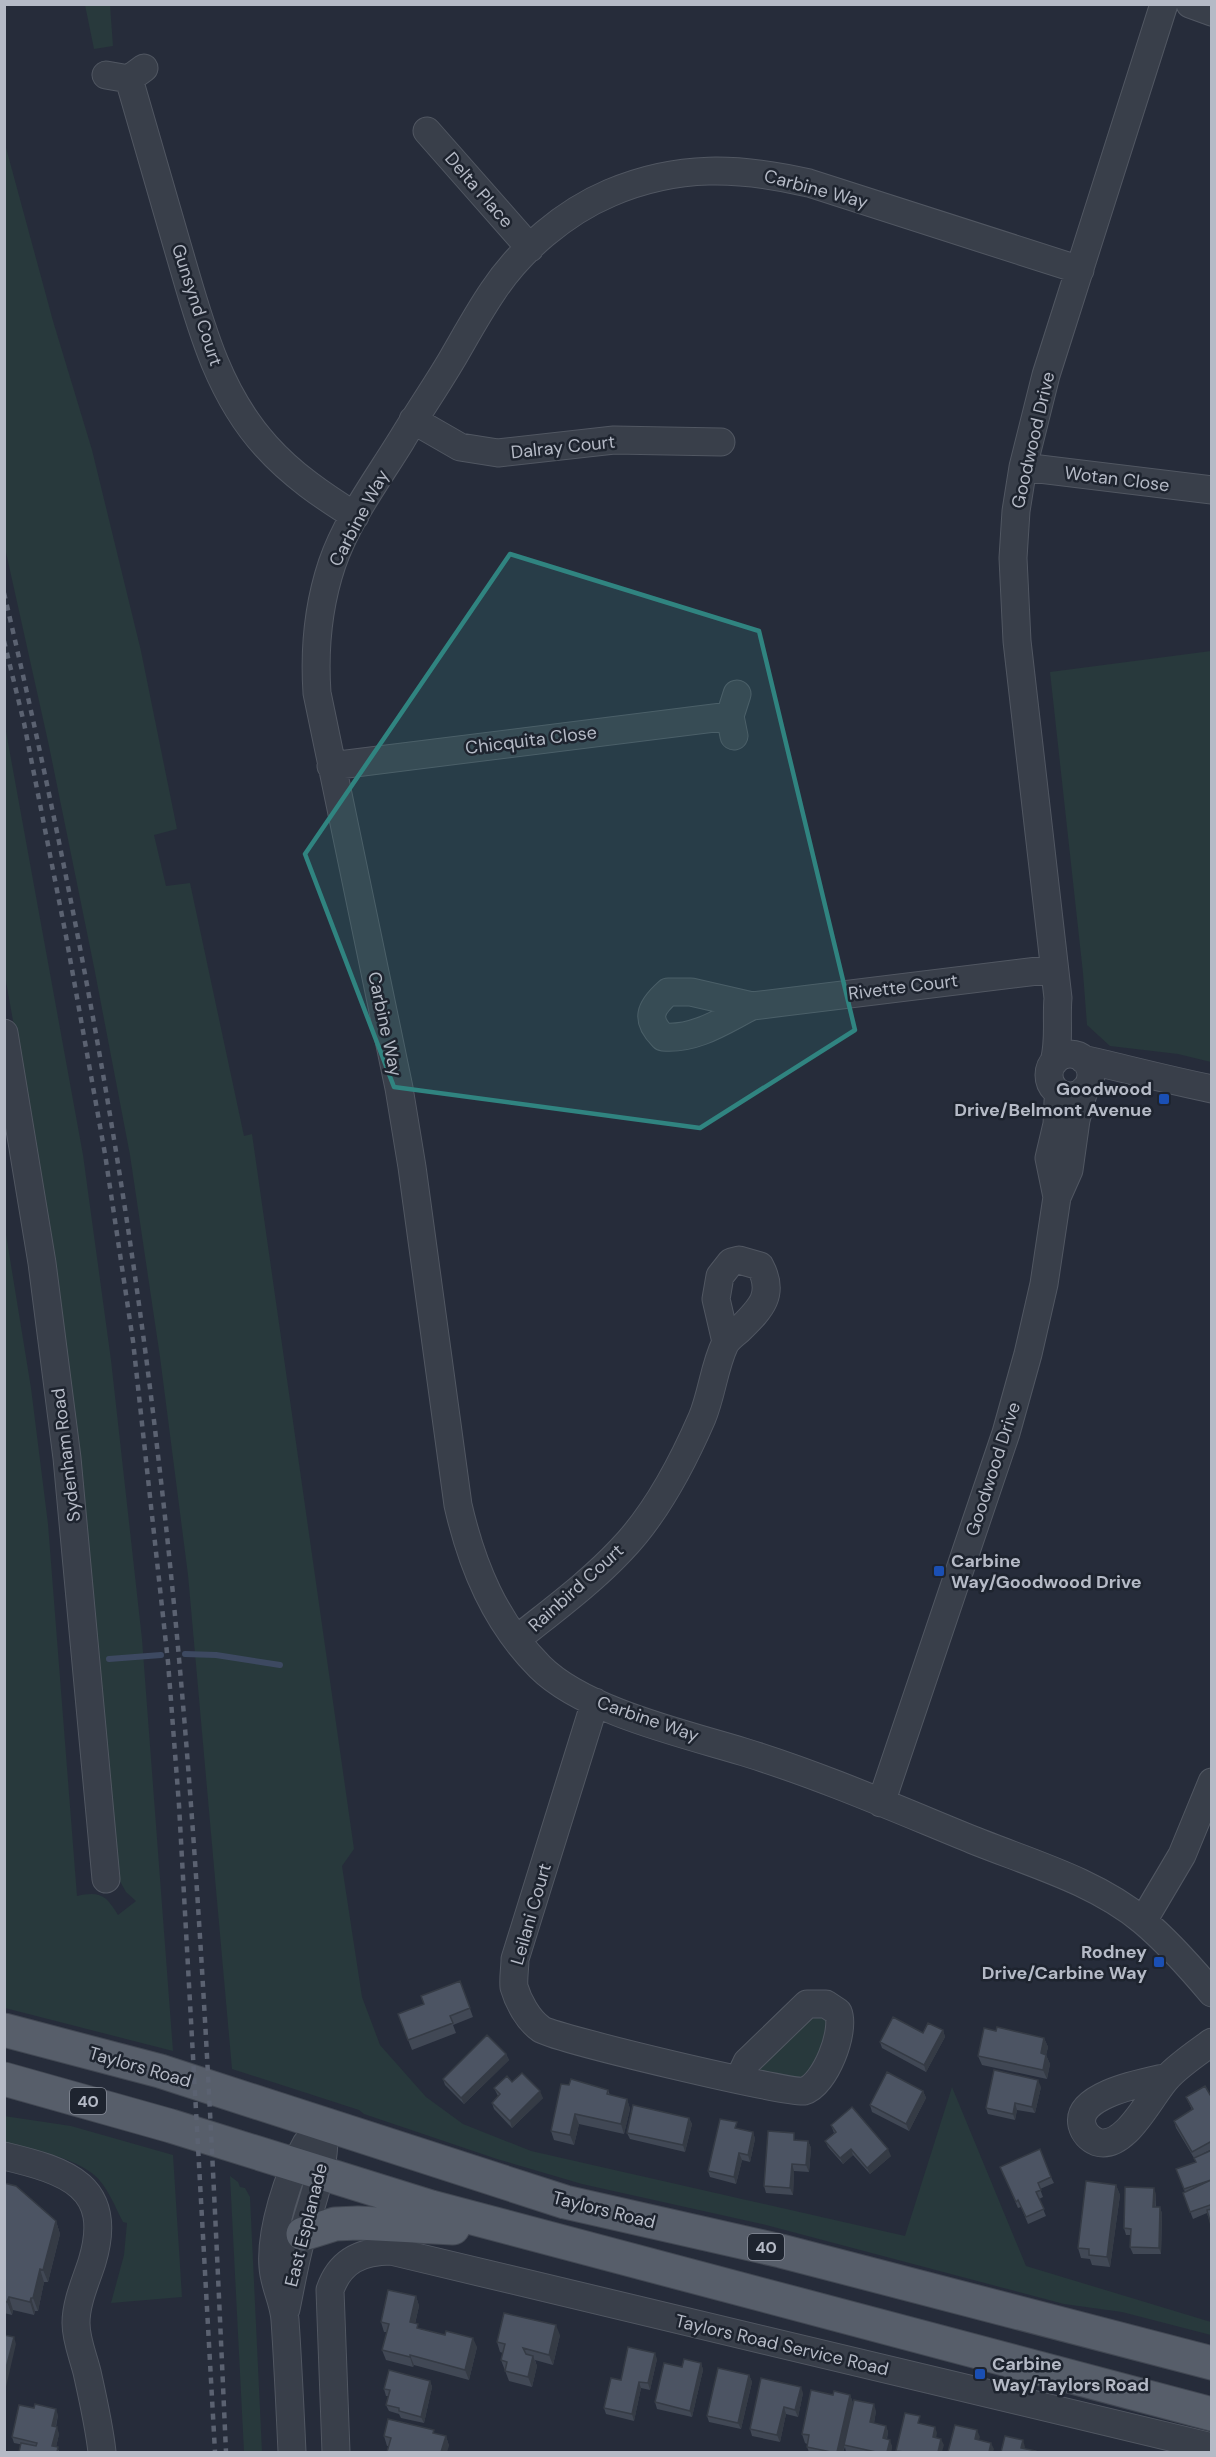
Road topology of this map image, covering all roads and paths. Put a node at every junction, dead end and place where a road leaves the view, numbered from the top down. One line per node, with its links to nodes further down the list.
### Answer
1 (1164, 4): 7 (street, Goodwood Drive)
2 (1190, 4): 3 (street)
3 (1212, 12)
4 (126, 74): 12 (street, Gunsynd Court)
5 (427, 131): 6 (street, Delta Place)
6 (530, 248): 7 (street, Carbine Way); 8 (street, Carbine Way)
7 (1080, 270): 10 (street, Goodwood Drive)
8 (413, 420): 9 (street, Dalray Court); 12 (street, Carbine Way)
9 (723, 440)
10 (1023, 467): 11 (street, Wotan Close); 15 (street, Goodwood Drive)
11 (1212, 490)
12 (355, 516): 14 (street, Carbine Way)
13 (734, 715): 14 (street, Chicquita Close)
14 (331, 766): 27 (street, Carbine Way)
15 (1054, 969): 16 (street, Goodwood Drive); 17 (street, Rivette Court)
16 (1058, 998): 19 (street, Goodwood Drive); 20 (street, Goodwood Drive)
17 (752, 1006)
18 (4, 1033): 31 (street, Sydenham Road)
19 (1082, 1058): 20 (street); 21 (street); 23 (street)
20 (1054, 1062): 22 (street)
21 (1157, 1079): 23 (street); 24 (street)
22 (1055, 1089): 23 (street); 25 (street, Goodwood Drive)
23 (1084, 1089): 25 (street, Goodwood Drive)
24 (1212, 1089)
25 (1057, 1197): 30 (street, Goodwood Drive)
26 (726, 1342): 27 (street, Rainbird Court)
27 (518, 1639): 28 (street, Carbine Way)
28 (595, 1702): 30 (street, Carbine Way); 38 (street, Leilani Court)
29 (1212, 1782): 32 (street)
30 (881, 1803): 32 (street, Carbine Way)
31 (104, 1887)
32 (1143, 1921): 33 (street, Carbine Way)
33 (1212, 1993)
34 (4, 2030): 39 (main road, Taylors Road / 40)
35 (1212, 2042): 36 (street)
36 (1167, 2077)
37 (4, 2079): 41 (main road, 40)
38 (739, 2079)
39 (324, 2124): 41 (street, East Esplanade); 46 (main road, Taylors Road / 40)
40 (4, 2156): 45 (street)
41 (308, 2169): 42 (main road, 40); 43 (street, East Esplanade); 44 (street, East Esplanade)
42 (518, 2231): 43 (main road); 47 (main road, 40)
43 (303, 2234): 44 (street, East Esplanade)
44 (285, 2316): 51 (street, East Esplanade)
45 (80, 2347): 49 (street); 50 (street)
46 (1212, 2364)
47 (1212, 2414)
48 (1212, 2447): 52 (street, Taylors Road Service Road)
49 (102, 2452)
50 (120, 2452)
51 (292, 2452)
52 (336, 2452)

